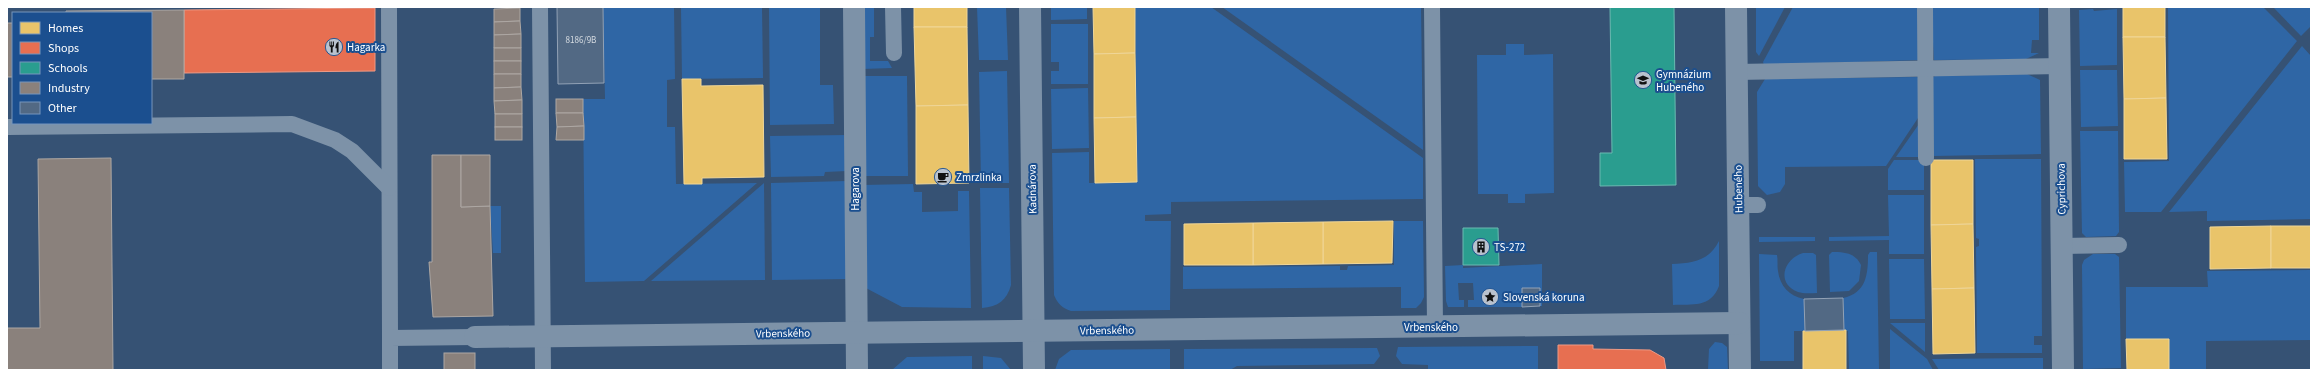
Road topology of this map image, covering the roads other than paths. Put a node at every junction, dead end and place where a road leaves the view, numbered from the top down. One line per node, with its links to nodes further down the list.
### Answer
1 (389, 7): 16 (lane)
2 (540, 7): 23 (lane)
3 (854, 7): 22 (street, Hagarova)
4 (894, 7): 10 (lane)
5 (1030, 7): 21 (street, Kadnárova)
6 (1432, 7): 20 (lane)
7 (1736, 7): 13 (street, Hubeného)
8 (1925, 7): 12 (lane)
9 (2059, 7): 11 (street, Cyprichova)
10 (894, 53)
11 (2060, 66): 12 (lane); 18 (street, Cyprichova)
12 (1926, 69): 13 (lane); 15 (lane)
13 (1736, 72): 19 (street, Hubeného)
14 (7, 127): 16 (lane)
15 (1926, 158)
16 (389, 188): 25 (lane)
17 (2119, 245): 18 (lane)
18 (2062, 246): 31 (street, Cyprichova)
19 (1739, 323): 20 (street, Vrbenského); 30 (street, Hubeného)
20 (1435, 327): 21 (street, Vrbenského)
21 (1034, 330): 22 (street, Vrbenského); 29 (street, Kadnárova)
22 (857, 333): 23 (street, Vrbenského); 28 (street, Hagarova)
23 (543, 336): 24 (street, Vrbenského); 27 (lane)
24 (475, 337): 25 (lane)
25 (390, 338): 26 (lane)
26 (390, 370)
27 (543, 370)
28 (857, 370)
29 (1034, 370)
30 (1740, 370)
31 (2063, 370)

